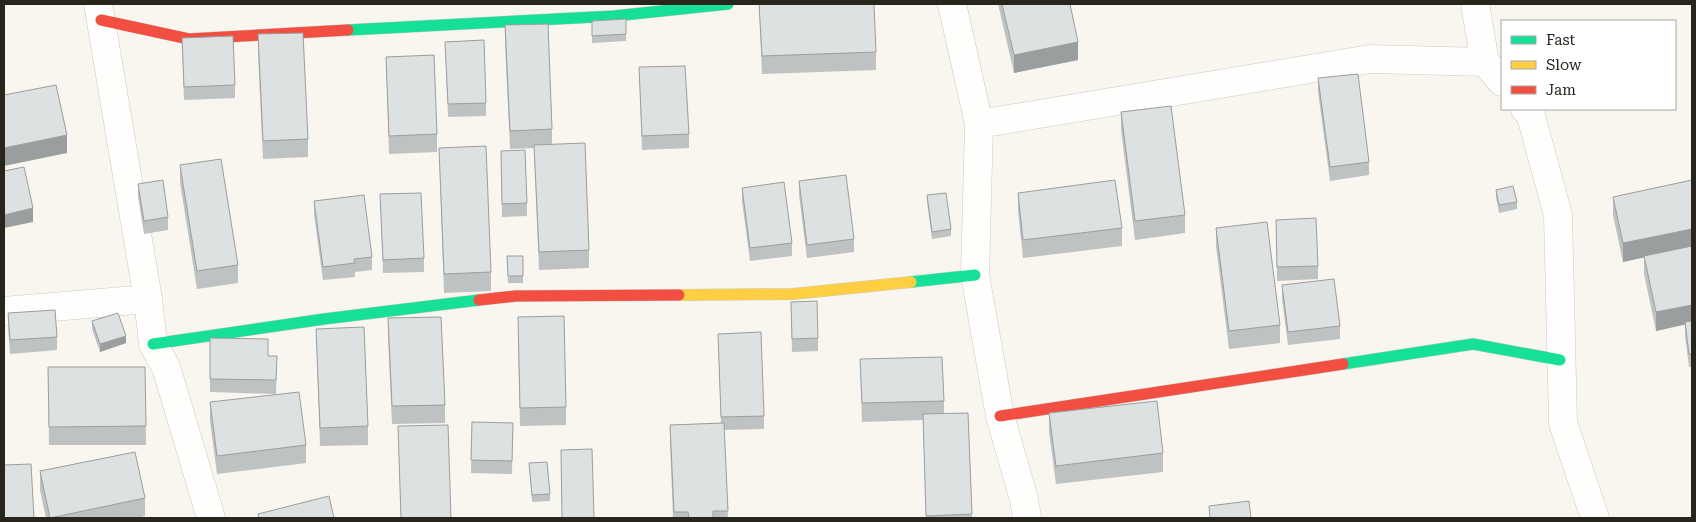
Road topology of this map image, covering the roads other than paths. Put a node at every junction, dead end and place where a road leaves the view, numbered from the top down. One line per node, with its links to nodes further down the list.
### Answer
1 (728, 4): 4 (street)
2 (952, 4): 8 (street)
3 (1475, 4): 5 (street)
4 (99, 12): 10 (street)
5 (1485, 62): 6 (street); 8 (street)
6 (1501, 81)
7 (1526, 110): 13 (street)
8 (980, 124): 9 (street)
9 (975, 275): 12 (street); 14 (street)
10 (148, 299): 11 (street); 12 (street)
11 (4, 310)
12 (153, 344): 15 (street)
13 (1560, 360): 14 (street); 17 (street)
14 (1000, 416): 16 (street)
15 (211, 518)
16 (1027, 518)
17 (1594, 518)

